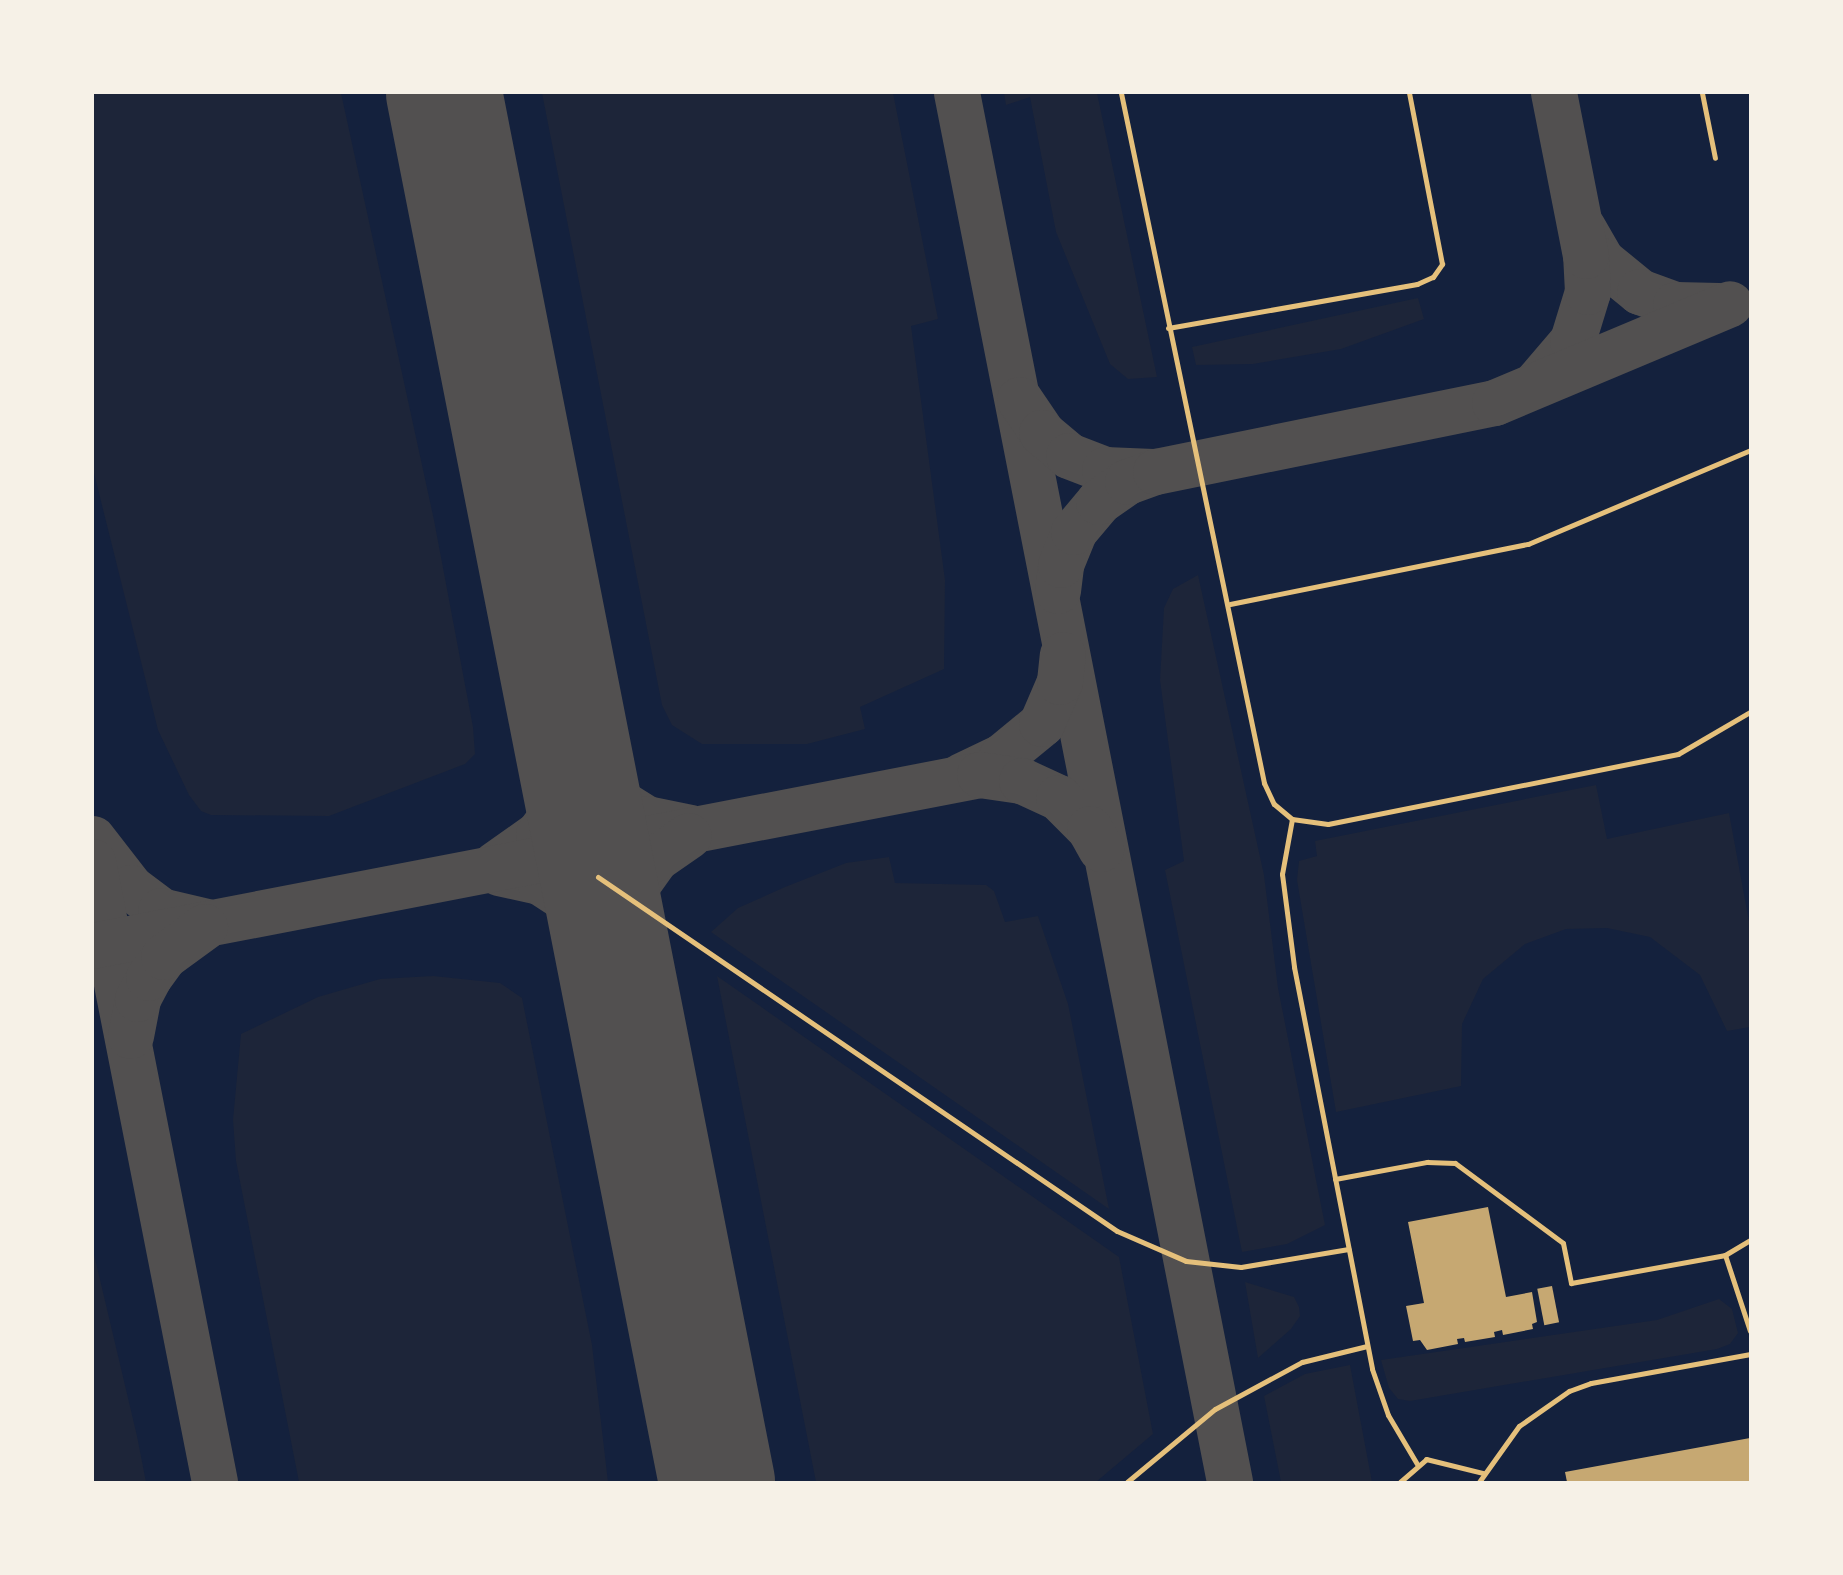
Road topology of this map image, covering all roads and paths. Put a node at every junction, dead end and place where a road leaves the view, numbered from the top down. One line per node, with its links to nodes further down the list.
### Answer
1 (1121, 93): 5 (lane)
2 (1409, 93): 5 (lane)
3 (1702, 93): 4 (lane)
4 (1714, 158)
5 (1168, 328): 7 (lane)
6 (1750, 450): 7 (lane)
7 (1230, 604): 9 (lane)
8 (1750, 712): 9 (lane)
9 (1292, 819): 11 (lane)
10 (598, 877): 13 (lane)
11 (1335, 1179): 13 (lane); 14 (lane)
12 (1750, 1241): 14 (lane)
13 (1348, 1249): 16 (lane)
14 (1725, 1255): 15 (lane)
15 (1750, 1331)
16 (1367, 1346): 18 (lane); 20 (lane)
17 (1750, 1354): 19 (lane)
18 (1417, 1464): 19 (lane); 21 (lane)
19 (1483, 1473): 22 (lane); 23 (lane)
20 (1127, 1482)
21 (1400, 1482)
22 (1479, 1482)
23 (1486, 1482)

